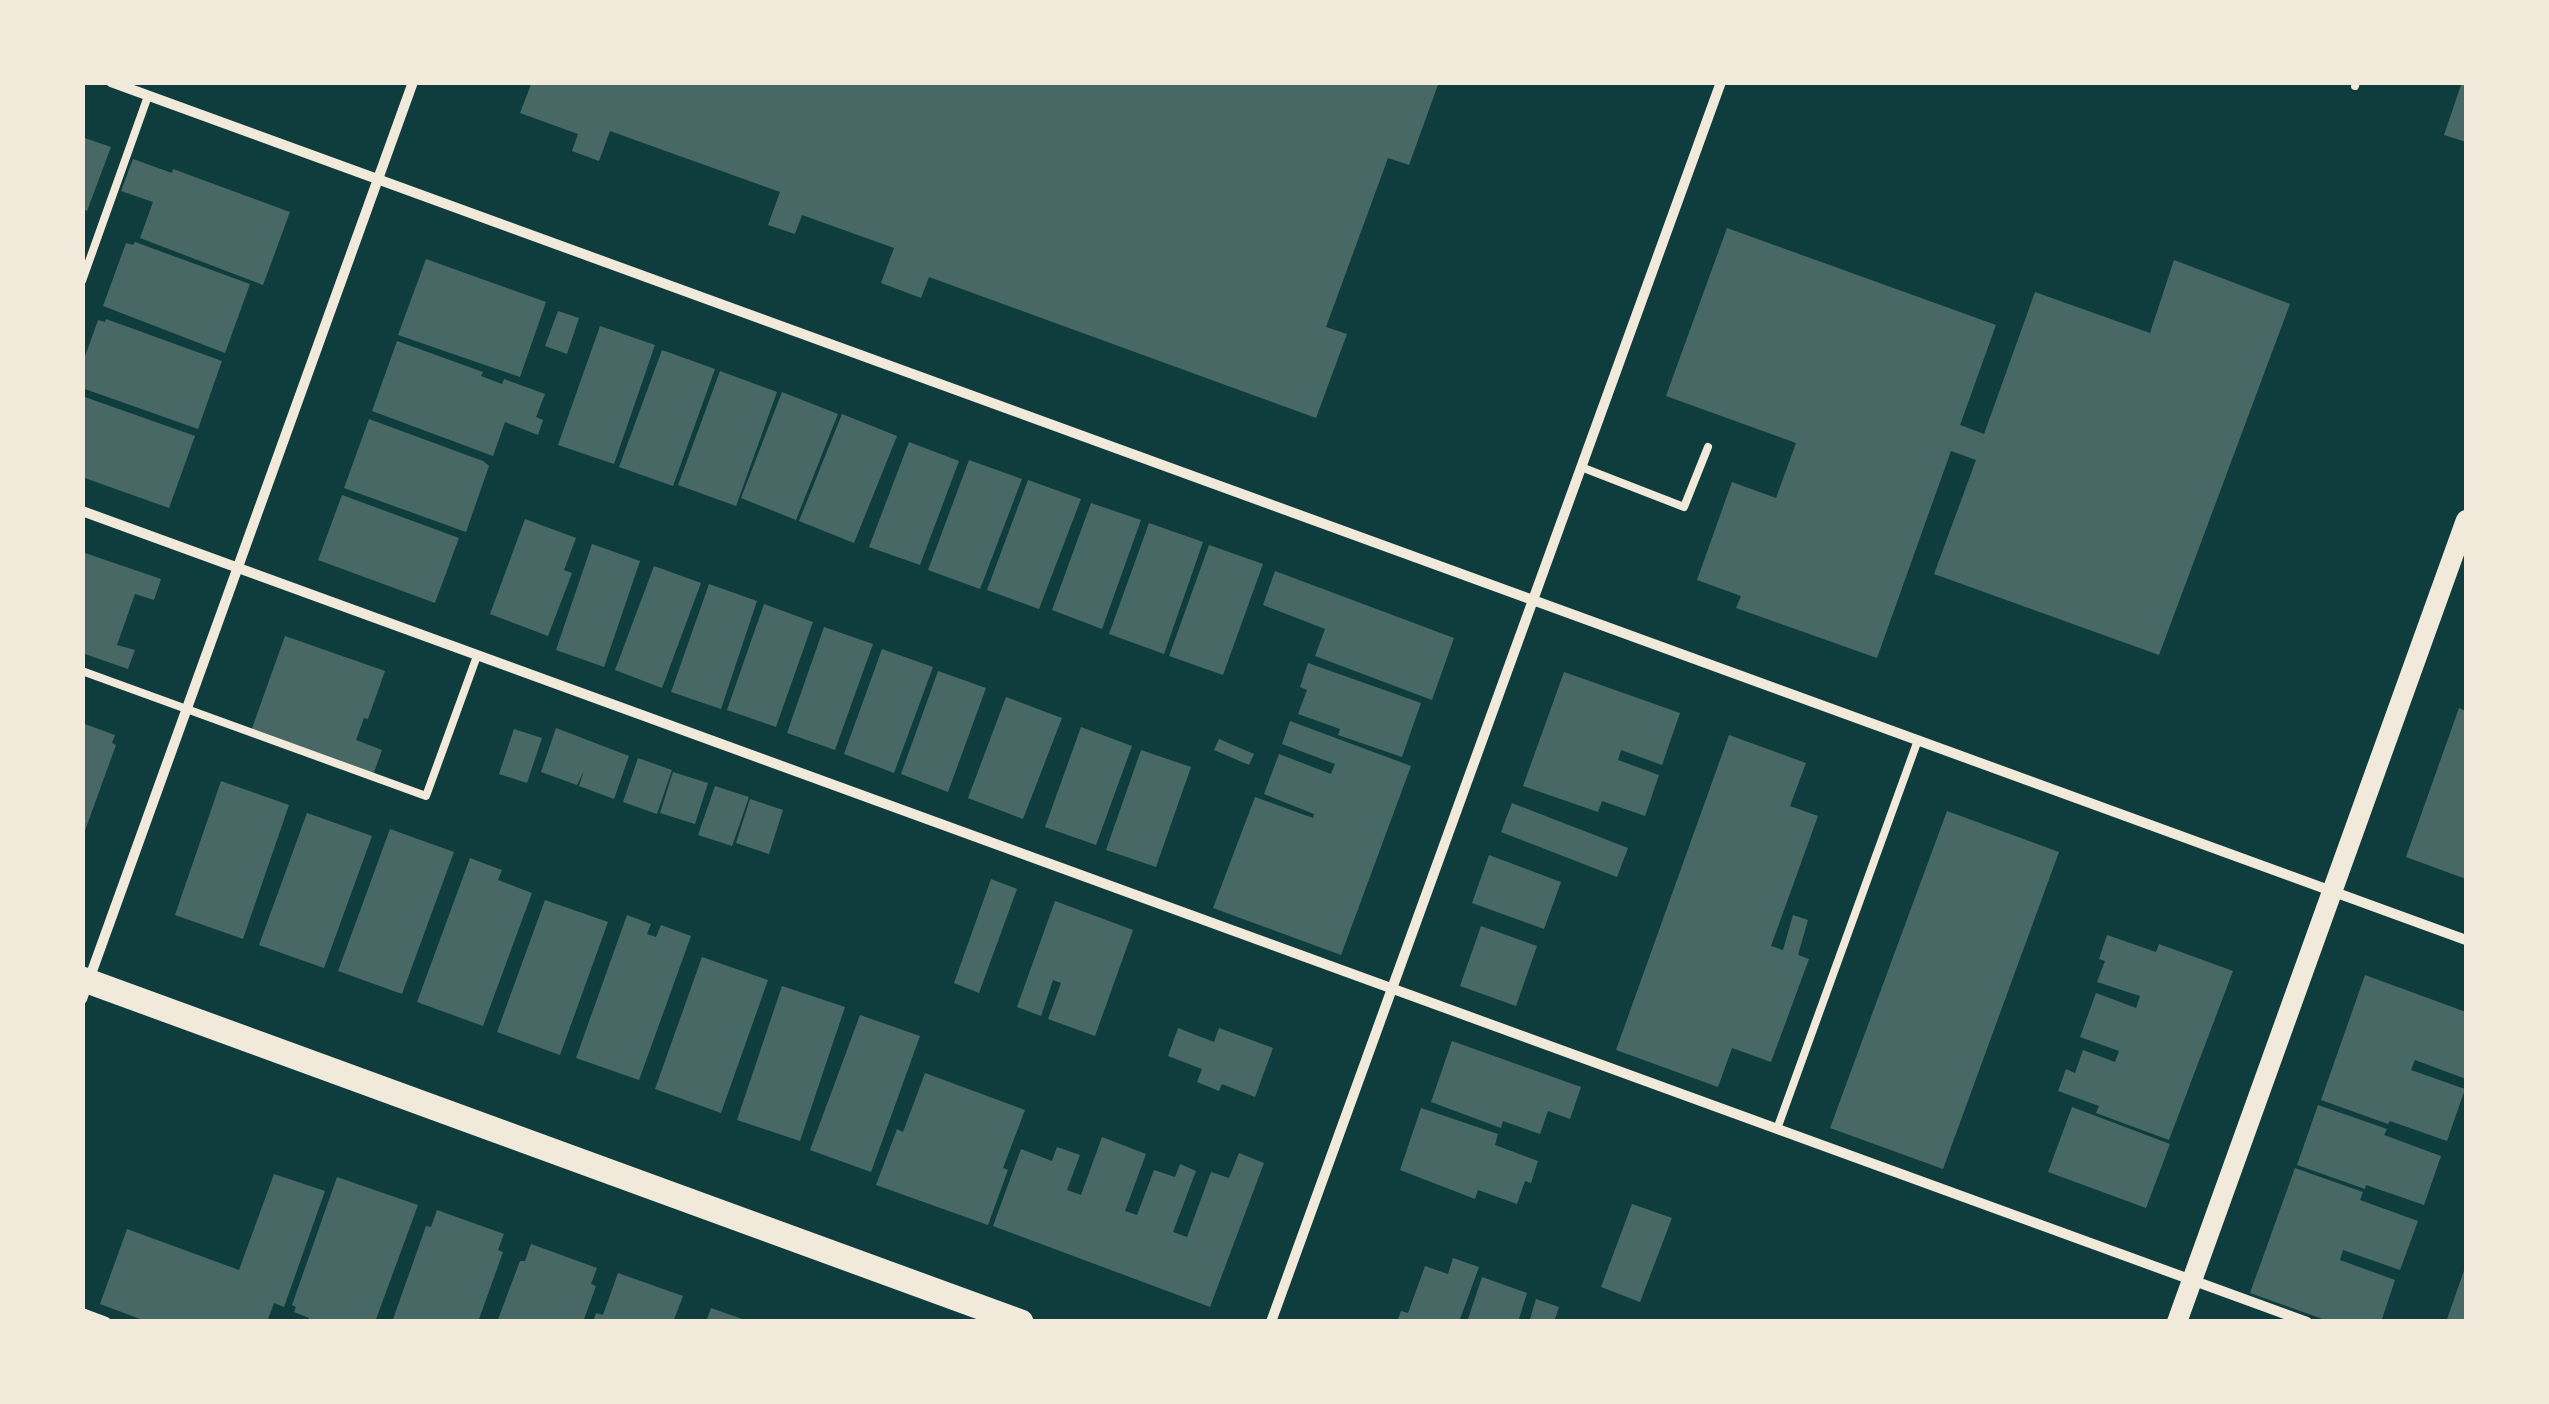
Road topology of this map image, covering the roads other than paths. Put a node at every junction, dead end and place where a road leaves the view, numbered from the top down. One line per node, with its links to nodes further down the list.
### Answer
1 (111, 82): 4 (street)
2 (413, 82): 5 (street)
3 (1721, 82): 8 (street)
4 (148, 96): 5 (street); 6 (lane)
5 (380, 180): 11 (street); 12 (street)
6 (82, 281)
7 (1708, 447): 8 (lane)
8 (1581, 467): 12 (street)
9 (82, 511): 11 (street)
10 (2466, 520): 17 (main road)
11 (238, 569): 13 (street); 15 (street)
12 (1533, 600): 16 (street); 20 (street)
13 (477, 656): 15 (lane); 20 (street)
14 (82, 671): 15 (lane)
15 (188, 708): 19 (street)
16 (1918, 740): 17 (street); 21 (lane)
17 (2333, 892): 18 (street); 22 (main road)
18 (2466, 940)
19 (85, 986): 25 (main road)
20 (1392, 989): 21 (street); 26 (street)
21 (1777, 1129): 22 (street)
22 (2192, 1280): 27 (main road); 28 (street)
23 (82, 1313): 24 (street)
24 (106, 1322)
25 (1021, 1322)
26 (1272, 1322)
27 (2177, 1322)
28 (2307, 1322)

